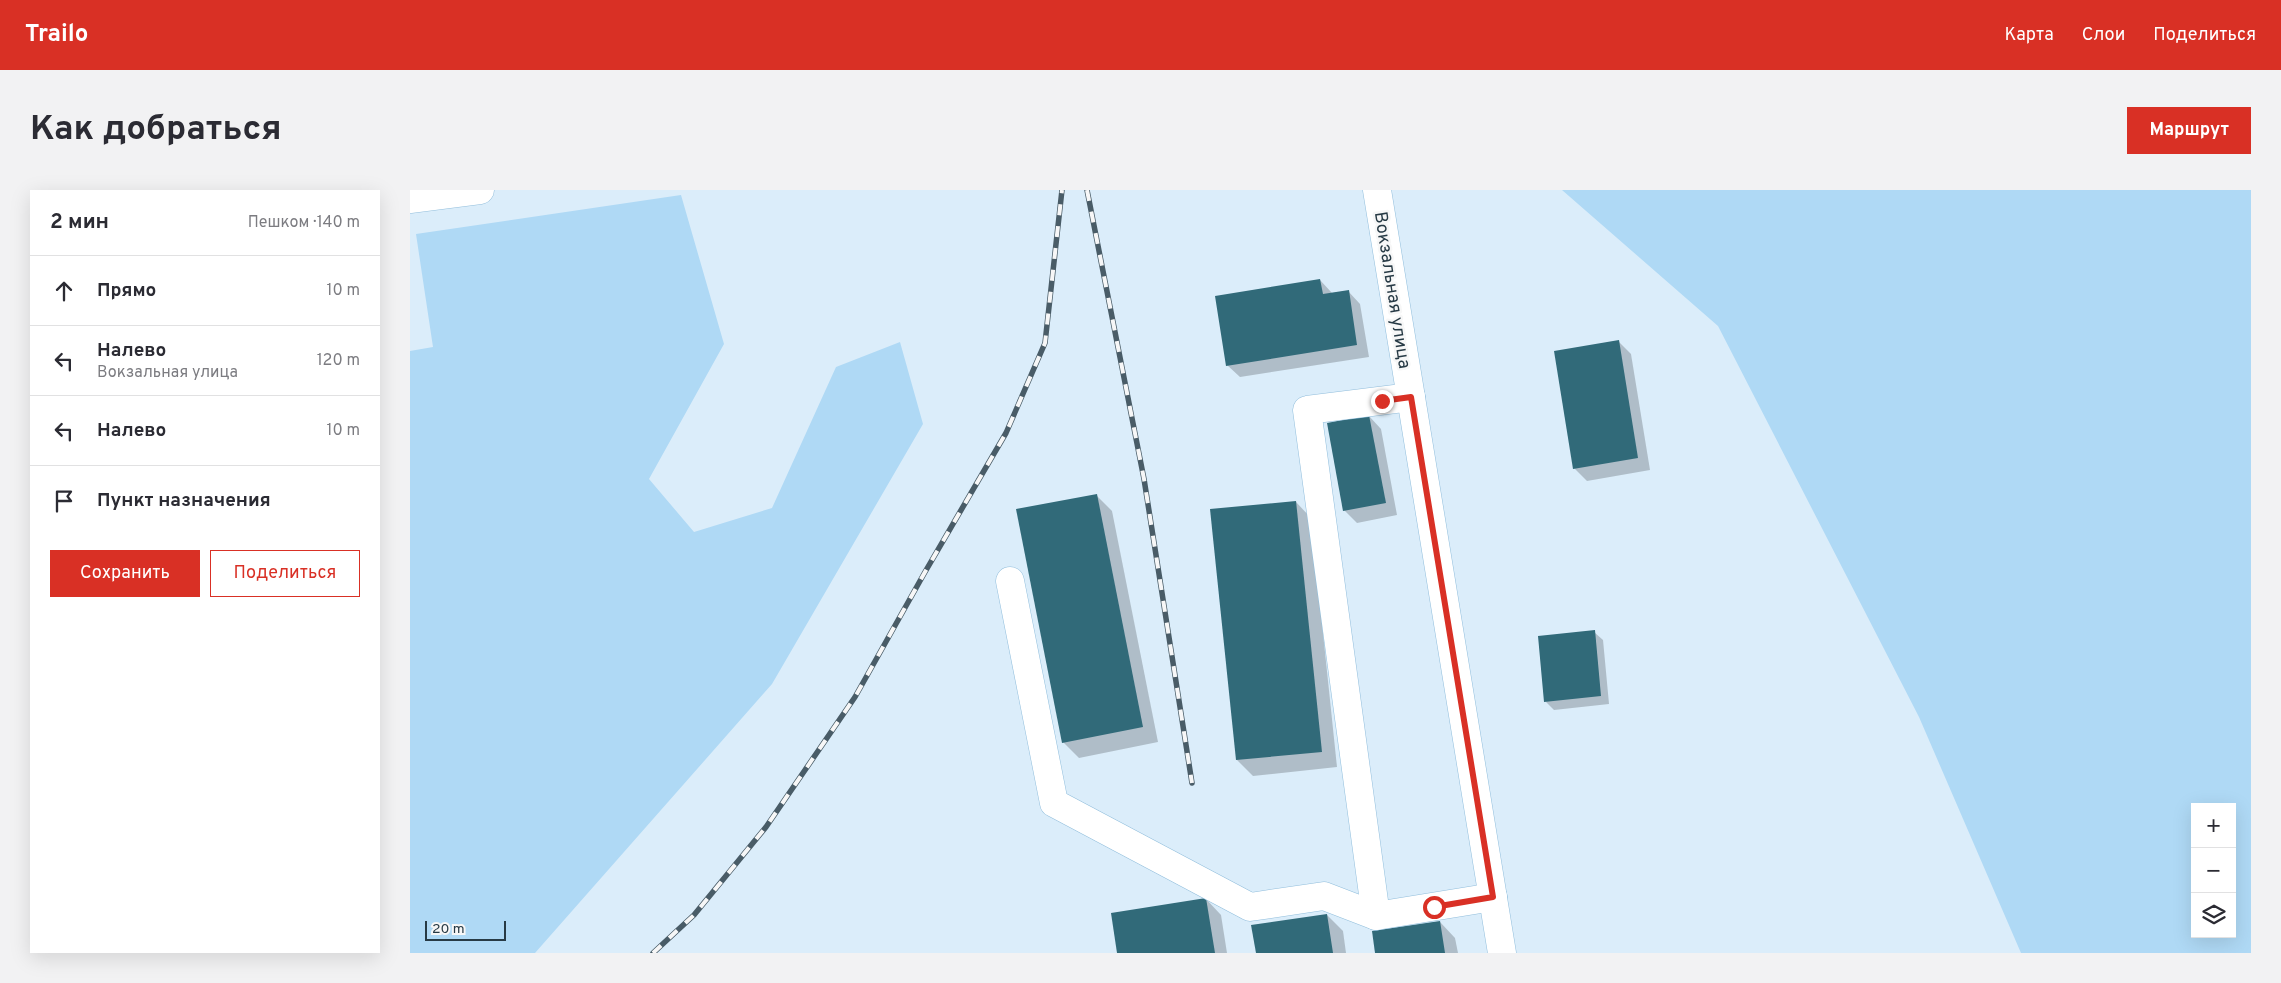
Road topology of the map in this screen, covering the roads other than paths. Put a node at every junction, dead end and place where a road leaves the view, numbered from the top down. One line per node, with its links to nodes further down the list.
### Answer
1 (480, 190): 3 (street)
2 (1377, 190): 4 (street, Вокзальная улица)
3 (410, 199)
4 (1411, 397): 6 (street, Вокзальная улица); 7 (street)
5 (1010, 581): 7 (street)
6 (1493, 897): 7 (street); 8 (street, Вокзальная улица)
7 (1376, 916)
8 (1502, 953)

